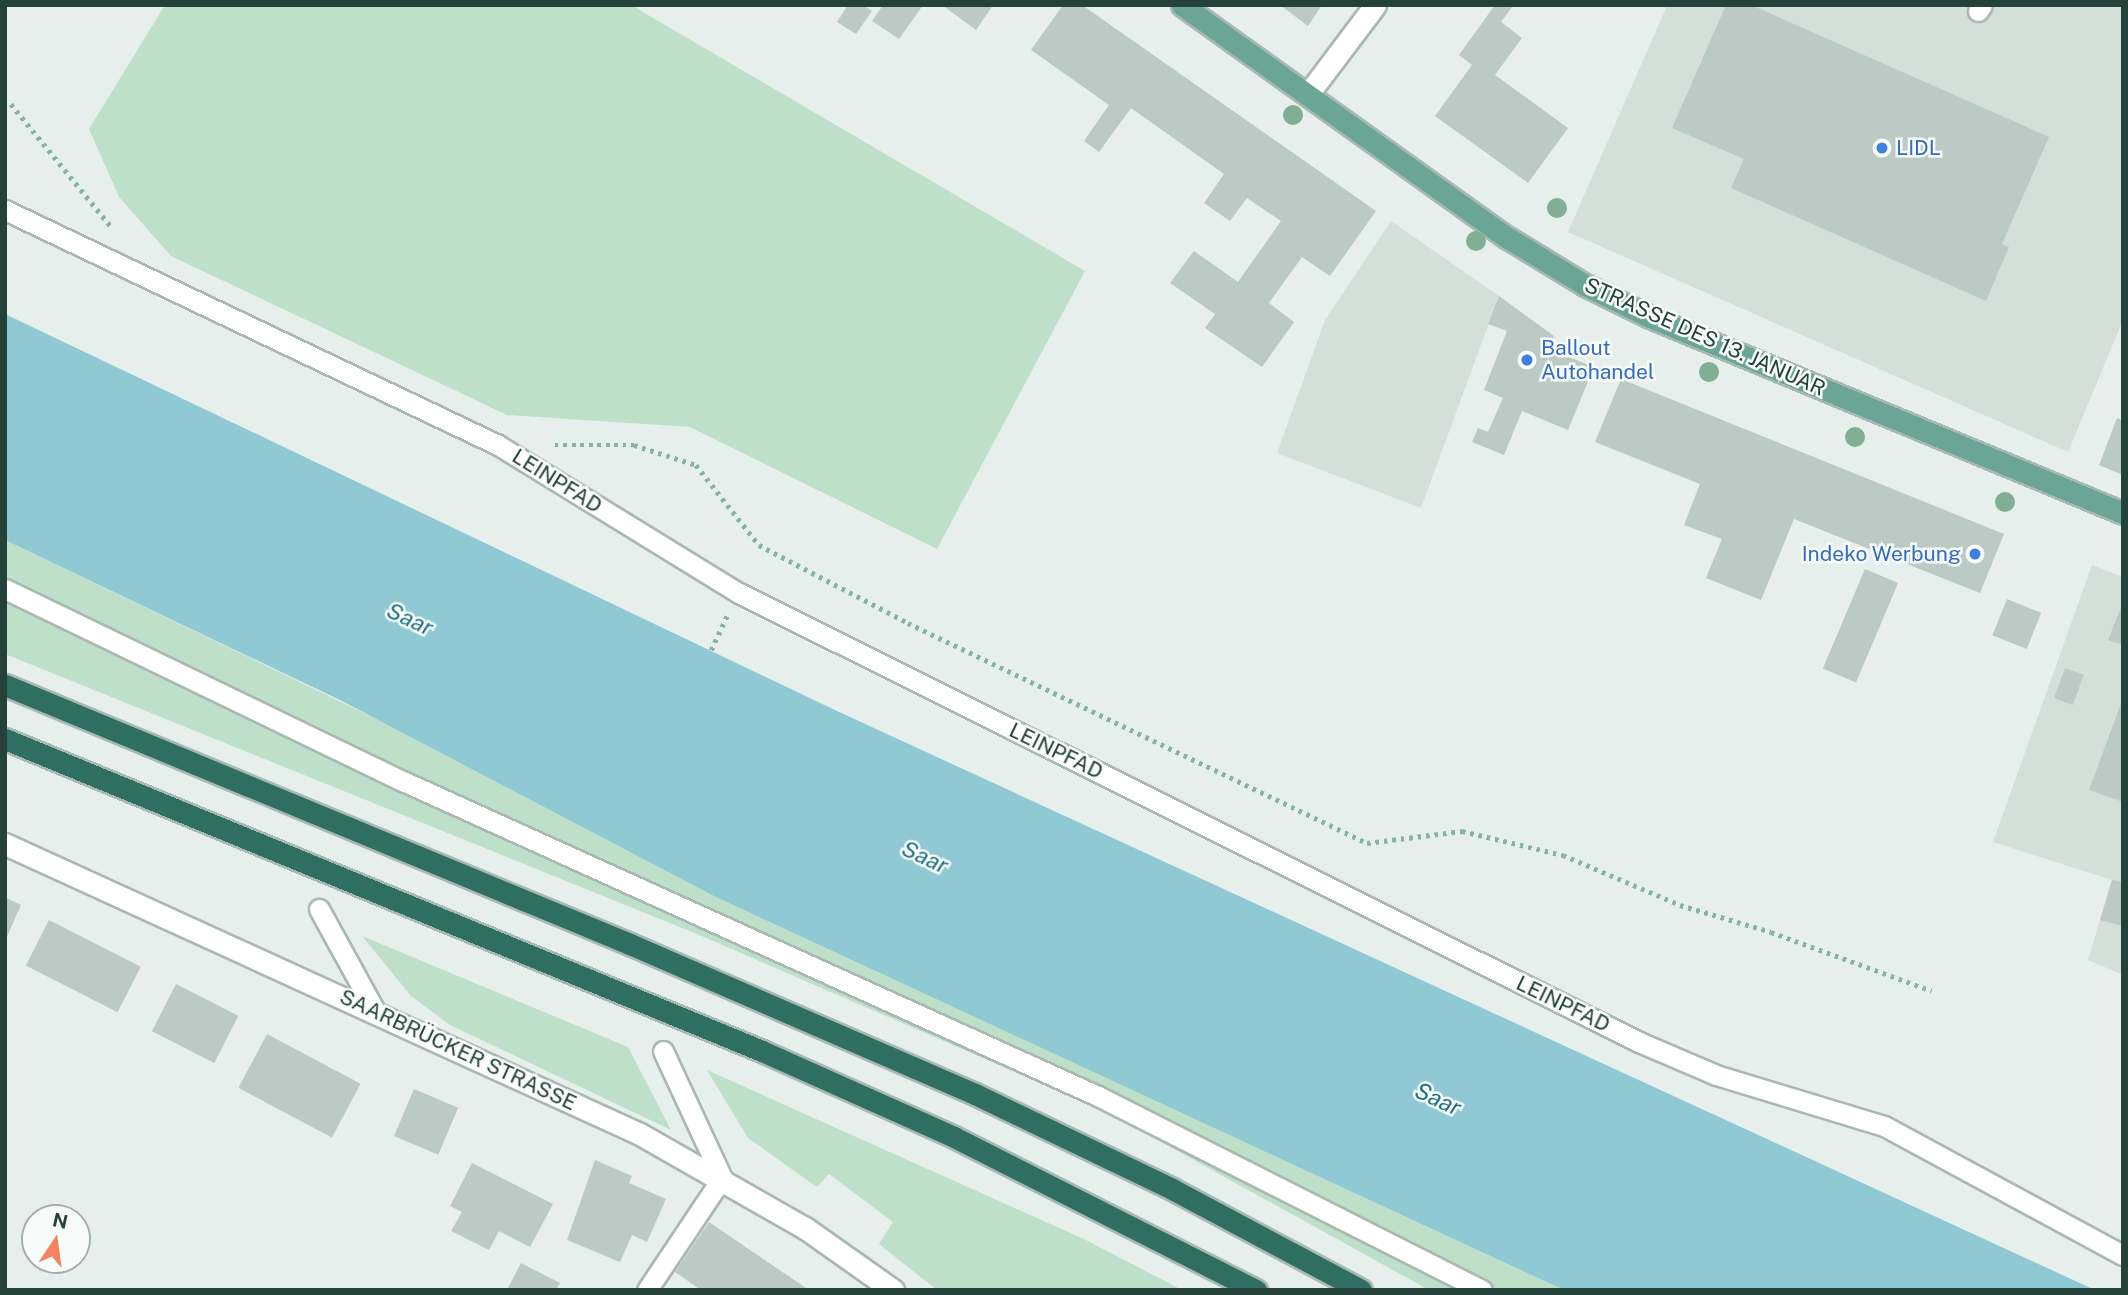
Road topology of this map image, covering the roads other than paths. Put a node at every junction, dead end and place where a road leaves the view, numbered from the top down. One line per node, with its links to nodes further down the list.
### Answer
1 (1182, 5): 3 (main road, STRASSE DES 13. JANUAR)
2 (1375, 5): 3 (street)
3 (1308, 94): 5 (main road, STRASSE DES 13. JANUAR)
4 (5, 210): 14 (lane, LEINPFAD)
5 (2123, 513)
6 (5, 589): 19 (lane)
7 (5, 685): 18 (highway)
8 (5, 739): 17 (highway)
9 (5, 844): 11 (street, SAARBRÜCKER STRASSE)
10 (319, 909): 11 (lane)
11 (375, 1011): 13 (street, SAARBRÜCKER STRASSE)
12 (663, 1051): 13 (lane)
13 (722, 1178): 15 (lane); 16 (street, SAARBRÜCKER STRASSE)
14 (2123, 1255)
15 (647, 1290)
16 (893, 1290)
17 (1256, 1290)
18 (1361, 1290)
19 (1482, 1290)

